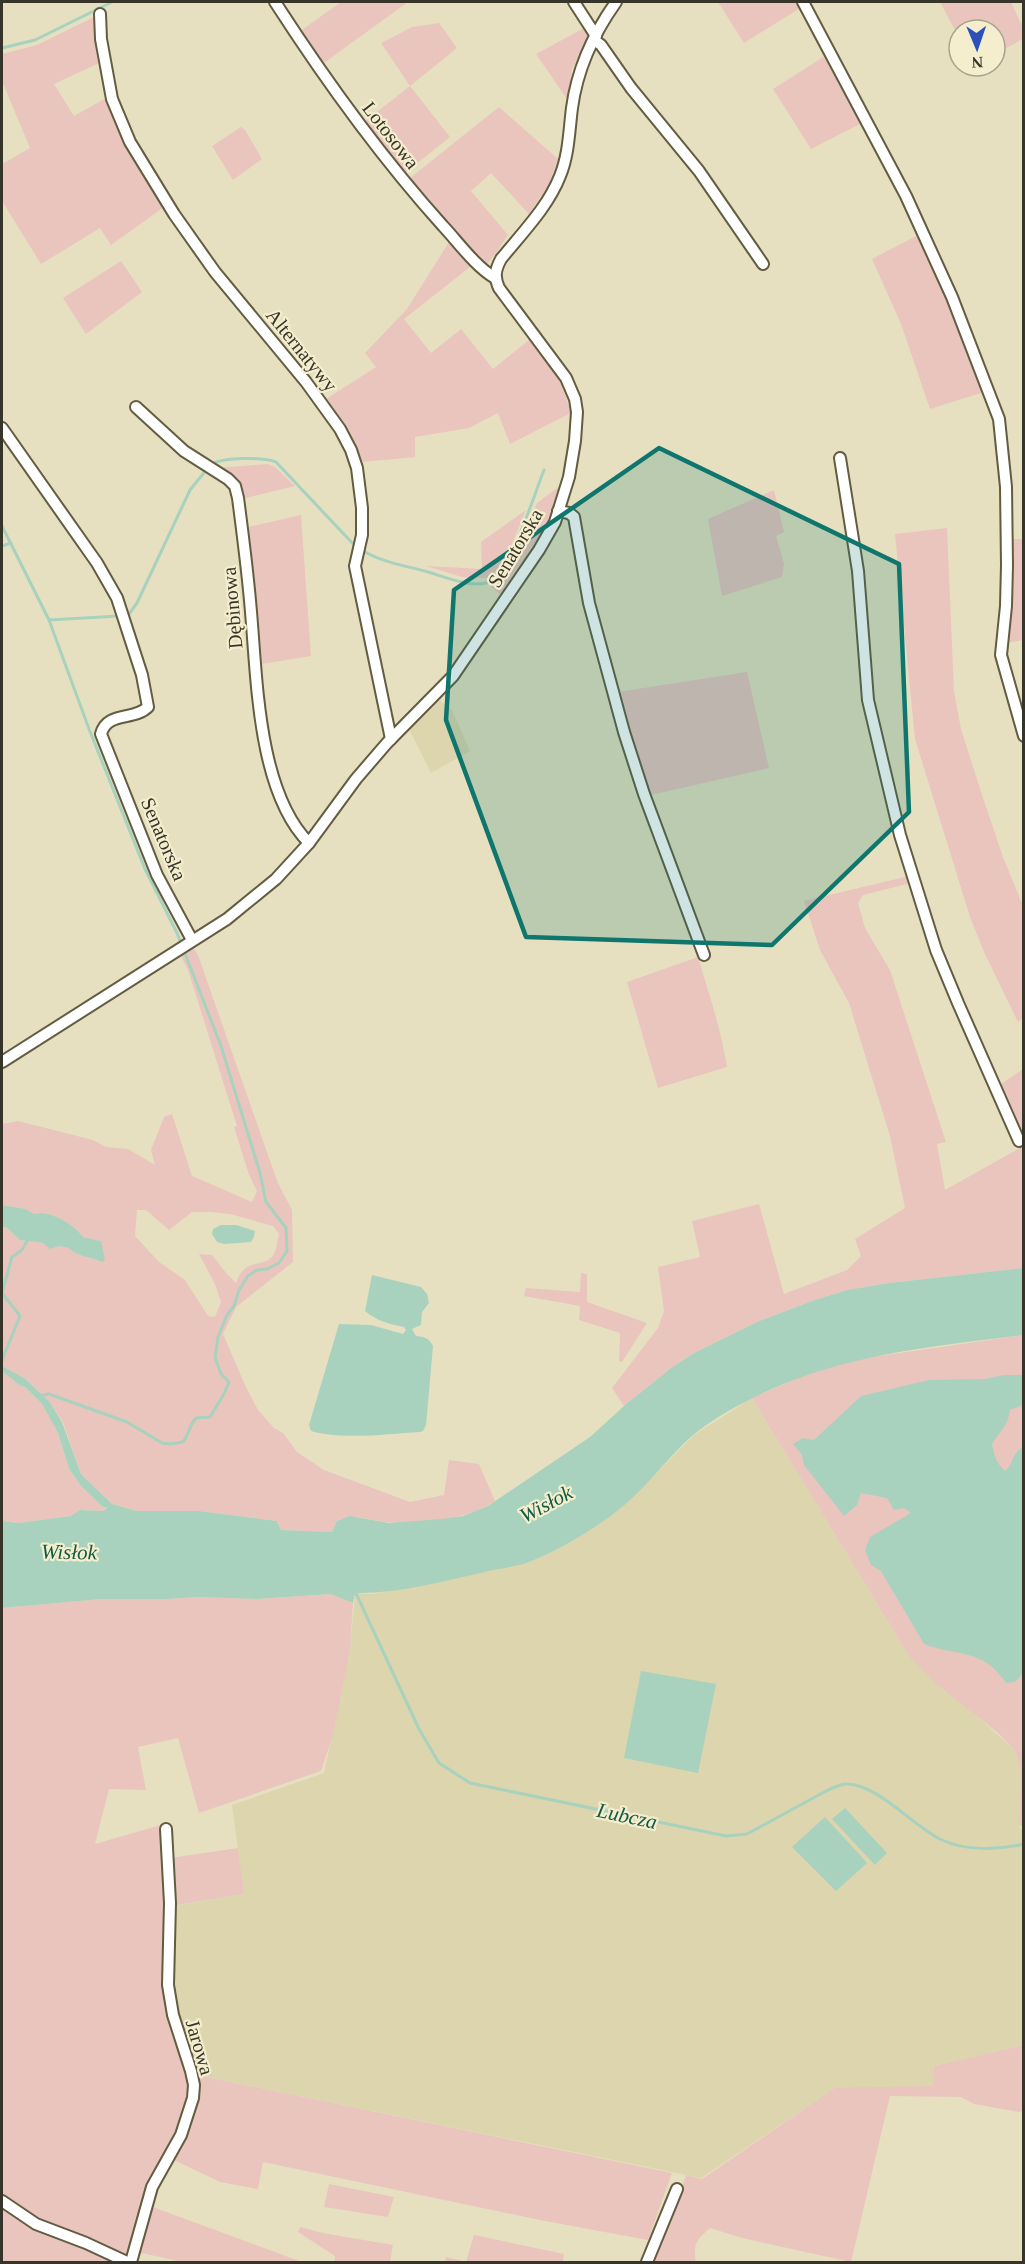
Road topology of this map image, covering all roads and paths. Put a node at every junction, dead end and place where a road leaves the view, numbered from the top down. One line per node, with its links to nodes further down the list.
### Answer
1 (275, 2): 8 (street, Lotosowa)
2 (574, 2): 6 (street)
3 (616, 2): 6 (street)
4 (803, 2): 13 (street)
5 (100, 14): 14 (street, Alternatywy)
6 (595, 38): 7 (street); 8 (street)
7 (763, 264)
8 (495, 278): 12 (street, Senatorska)
9 (136, 407): 15 (street, Dębinowa)
10 (2, 428): 16 (street, Senatorska)
11 (840, 458): 19 (street)
12 (558, 511): 14 (street, Senatorska); 17 (street)
13 (1023, 736)
14 (392, 739): 15 (street, Senatorska)
15 (309, 843): 16 (street, Senatorska)
16 (192, 940): 18 (street, Senatorska)
17 (704, 955)
18 (2, 1062)
19 (1019, 1141)
20 (166, 1829): 23 (street, Jarowa)
21 (676, 2189): 24 (street)
22 (2, 2201): 23 (street)
23 (129, 2262)
24 (647, 2262)

